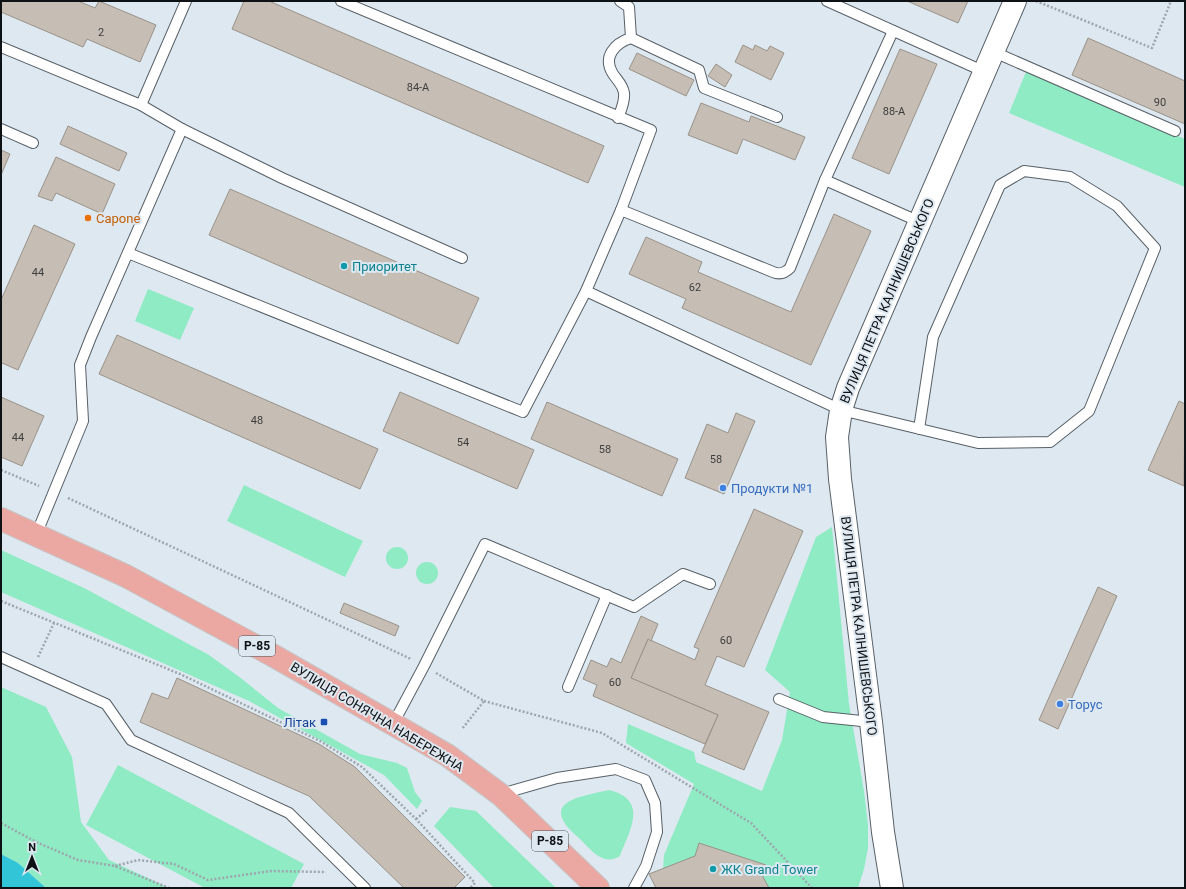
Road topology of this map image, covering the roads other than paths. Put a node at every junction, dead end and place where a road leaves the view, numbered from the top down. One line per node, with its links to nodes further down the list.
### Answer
1 (186, 1): 10 (lane)
2 (341, 1): 12 (lane)
3 (620, 1): 7 (lane)
4 (827, 1): 6 (lane)
5 (1016, 1): 9 (main road, ВУЛИЦЯ ПЕТРА КАЛНИШЕВСЬКОГО)
6 (893, 31): 9 (lane); 17 (lane)
7 (631, 38): 11 (lane); 12 (lane)
8 (1, 46): 10 (lane)
9 (990, 62): 15 (lane); 19 (main road, ВУЛИЦЯ ПЕТРА КАЛНИШЕВСЬКОГО)
10 (141, 105): 14 (lane)
11 (776, 117)
12 (618, 118): 18 (lane)
13 (1, 128): 16 (lane)
14 (182, 129): 20 (lane); 21 (lane)
15 (1175, 131)
16 (34, 143)
17 (825, 180): 18 (lane); 19 (lane)
18 (621, 210): 22 (lane)
19 (920, 222): 23 (main road, ВУЛИЦЯ ПЕТРА КАЛНИШЕВСЬКОГО)
20 (128, 253): 22 (lane); 26 (lane)
21 (462, 258)
22 (586, 291): 23 (lane)
23 (841, 410): 24 (lane); 32 (main road, ВУЛИЦЯ ПЕТРА КАЛНИШЕВСЬКОГО)
24 (919, 429): 24 (lane)
25 (1, 519): 26 (main road, ВУЛИЦЯ СОНЯЧНА НАБЕРЕЖНА / Р-85)
26 (36, 535): 33 (main road, ВУЛИЦЯ СОНЯЧНА НАБЕРЕЖНА / Р-85)
27 (710, 584): 28 (lane)
28 (606, 595): 30 (lane); 33 (lane)
29 (1, 657): 36 (lane)
30 (568, 687)
31 (780, 699): 32 (lane)
32 (872, 722): 35 (main road, ВУЛИЦЯ ПЕТРА КАЛНИШЕВСЬКОГО)
33 (393, 724): 34 (main road, ВУЛИЦЯ СОНЯЧНА НАБЕРЕЖНА / Р-85)
34 (501, 794): 37 (main road, ВУЛИЦЯ СОНЯЧНА НАБЕРЕЖНА / Р-85); 38 (lane)
35 (883, 832): 39 (main road, ВУЛИЦЯ ПЕТРА КАЛНИШЕВСЬКОГО); 40 (main road, ВУЛИЦЯ ПЕТРА КАЛНИШЕВСЬКОГО)
36 (365, 888)
37 (598, 888)
38 (634, 888)
39 (876, 888)
40 (892, 888)

